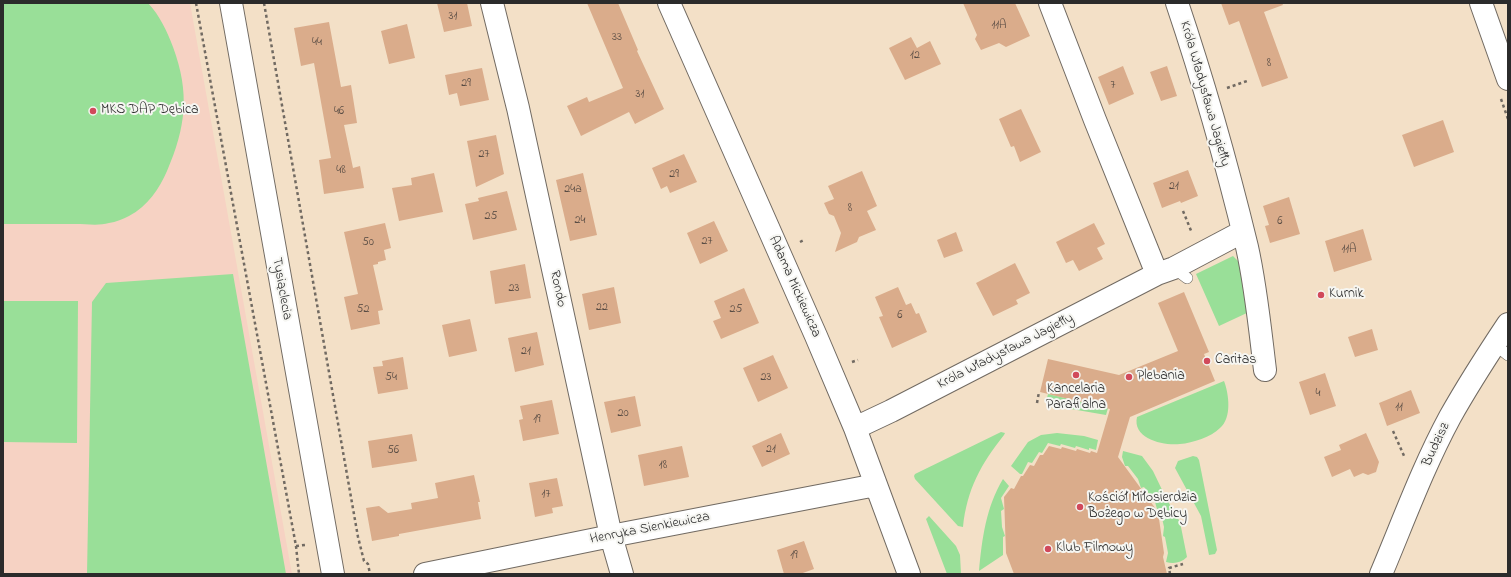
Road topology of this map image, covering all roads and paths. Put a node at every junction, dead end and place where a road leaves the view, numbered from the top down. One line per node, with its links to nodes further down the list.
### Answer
1 (196, 3): 29 (path)
2 (231, 3): 30 (street, Tysiąclecia)
3 (264, 3): 31 (path)
4 (492, 3): 27 (street, Rondo)
5 (668, 3): 23 (street, Adama Mickiewicza)
6 (1050, 3): 15 (street)
7 (1177, 3): 11 (street, Króla Władysława Jagiełły)
8 (1481, 3): 9 (street)
9 (1508, 79)
10 (1183, 211): 12 (path)
11 (1242, 232): 15 (street, Króla Władysława Jagiełły); 20 (street, Króla Władysława Jagiełły)
12 (1193, 237)
13 (804, 240): 14 (path)
14 (800, 242)
15 (1173, 273): 23 (street, Króla Władysława Jagiełły)
16 (1508, 324): 17 (street, Budzisz)
17 (1501, 350): 36 (street, Budzisz)
18 (858, 360): 19 (path)
19 (852, 362)
20 (1265, 370)
21 (1039, 392): 22 (path)
22 (1037, 403)
23 (855, 428): 26 (street, Adama Mickiewicza)
24 (1393, 431): 25 (path)
25 (1406, 462)
26 (876, 485): 27 (street, Henryka Sienkiewicza); 34 (street, Adama Mickiewicza)
27 (611, 536): 32 (street, Henryka Sienkiewicza); 33 (street, Rondo)
28 (1183, 564): 35 (path)
29 (299, 574)
30 (333, 574)
31 (370, 574)
32 (425, 574)
33 (622, 574)
34 (909, 574)
35 (1170, 574)
36 (1381, 574)

